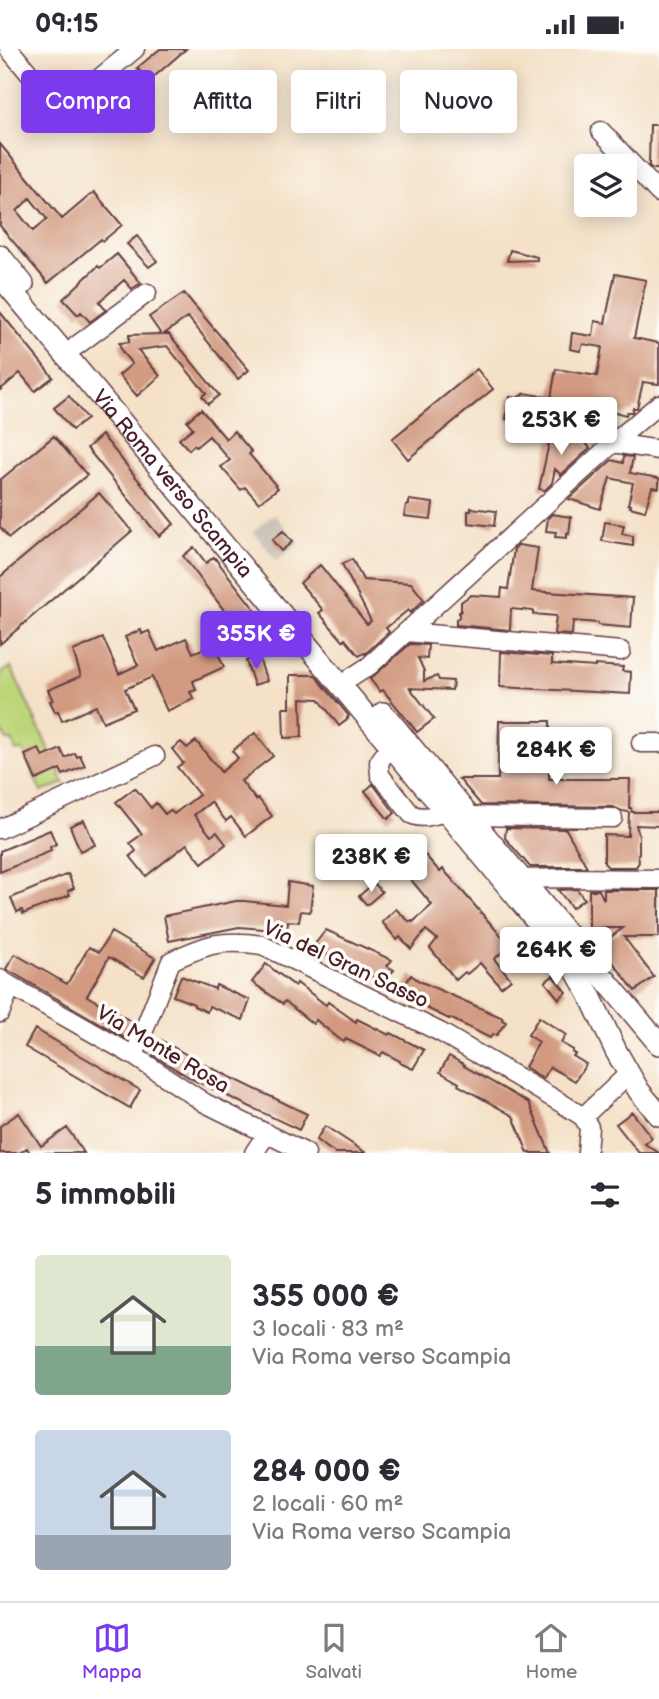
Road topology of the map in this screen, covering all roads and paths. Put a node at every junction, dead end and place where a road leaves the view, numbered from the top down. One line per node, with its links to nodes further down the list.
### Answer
1 (9, 49): 2 (street)
2 (135, 49)
3 (601, 131): 4 (street)
4 (659, 193)
5 (0, 256): 8 (main road, Via Roma verso Scampia)
6 (0, 276): 8 (main road, Via Roma verso Scampia)
7 (147, 293): 8 (street)
8 (71, 351): 14 (main road, Via Roma verso Scampia); 18 (main road, Via Roma verso Scampia)
9 (659, 404): 10 (street)
10 (613, 443): 11 (street); 12 (street)
11 (659, 450)
12 (406, 632): 13 (street); 14 (street)
13 (621, 651)
14 (352, 677): 18 (main road, Via Roma verso Scampia)
15 (641, 743): 16 (street)
16 (659, 743)
17 (155, 756): 20 (street)
18 (456, 816): 19 (street); 21 (main road, Via Roma verso Scampia); 26 (main road, Via Roma verso Scampia)
19 (613, 818)
20 (0, 829)
21 (522, 879): 22 (street); 25 (main road, Via Roma verso Scampia)
22 (659, 879)
23 (5, 983): 24 (street); 27 (street, Via Monte Rosa)
24 (0, 1013)
25 (658, 1041): 26 (main road)
26 (612, 1042): 28 (main road, Via Roma verso Scampia)
27 (134, 1056): 30 (street, Via del Gran Sasso); 31 (street, Via Monte Rosa)
28 (630, 1075): 29 (main road, Via Roma verso Scampia); 30 (street)
29 (659, 1115)
30 (583, 1117): 34 (street)
31 (267, 1133): 32 (street); 33 (street, Via Monte Rosa)
32 (254, 1153)
33 (306, 1153)
34 (587, 1153)

